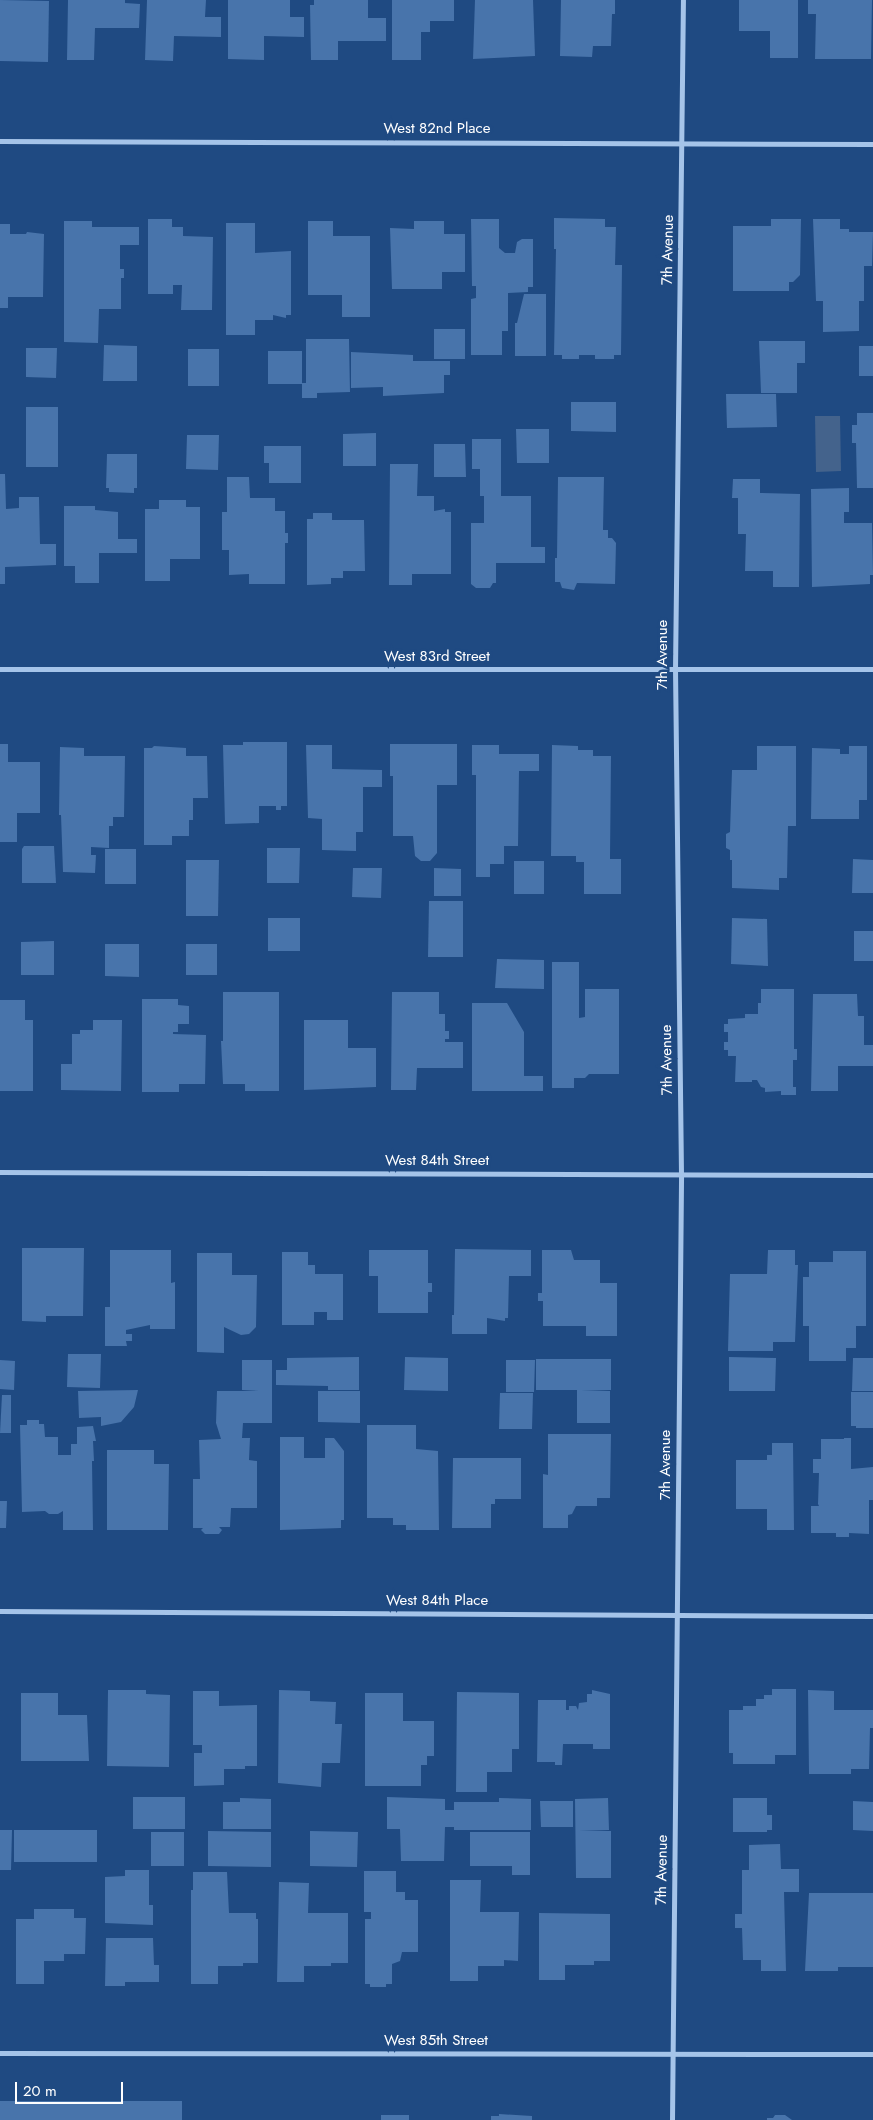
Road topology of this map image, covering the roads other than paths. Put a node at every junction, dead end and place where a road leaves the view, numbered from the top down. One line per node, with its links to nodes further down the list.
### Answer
1 (683, 0): 3 (street, 7th Avenue)
2 (0, 141): 3 (street, West 82nd Place)
3 (682, 142): 4 (street, West 82nd Place); 7 (street, 7th Avenue)
4 (873, 144)
5 (0, 669): 7 (street, West 83rd Street)
6 (873, 669): 7 (street, West 83rd Street)
7 (675, 670): 9 (street, 7th Avenue)
8 (0, 1172): 9 (street, West 84th Street)
9 (681, 1174): 10 (street, West 84th Street); 12 (street, 7th Avenue)
10 (873, 1175)
11 (0, 1611): 12 (street, West 84th Place)
12 (677, 1615): 13 (street, West 84th Place); 15 (street, 7th Avenue)
13 (873, 1616)
14 (0, 2053): 15 (street, West 85th Street)
15 (673, 2053): 16 (street, West 85th Street); 17 (street, 7th Avenue)
16 (873, 2054)
17 (672, 2120)

